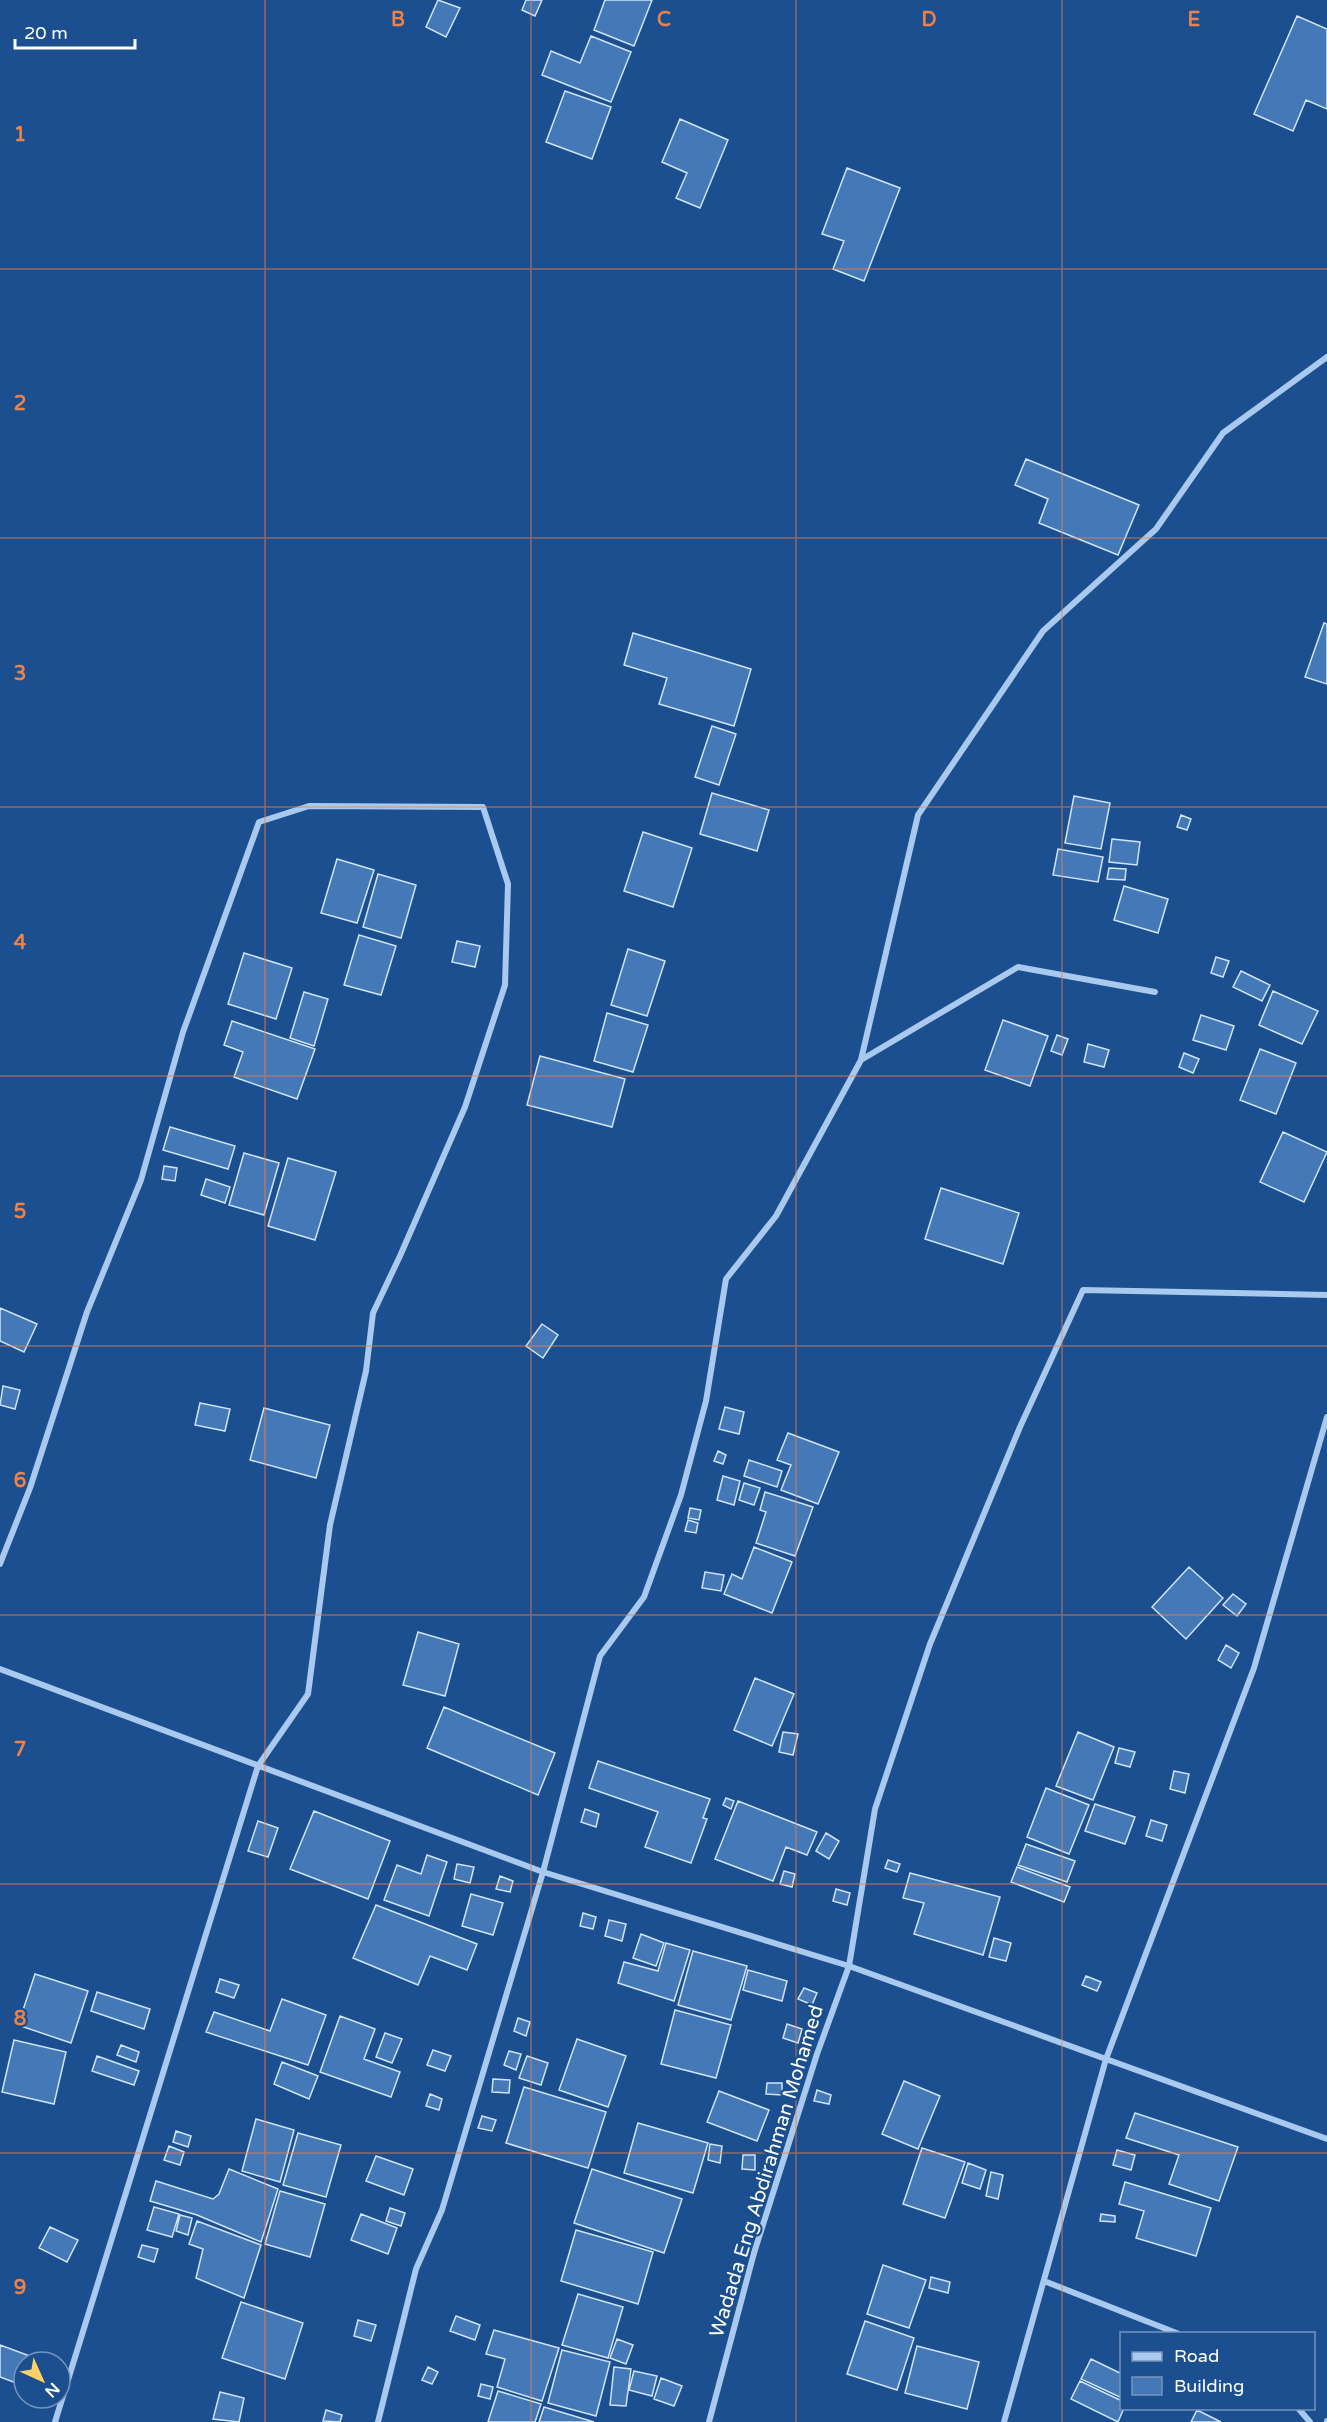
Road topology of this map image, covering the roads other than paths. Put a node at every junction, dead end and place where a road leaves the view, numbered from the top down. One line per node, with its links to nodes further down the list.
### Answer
1 (1327, 357): 3 (street)
2 (1155, 992): 3 (street)
3 (861, 1060): 9 (street)
4 (1327, 1295): 10 (street, Wadada Eng Abdirahman Mohamed)
5 (1327, 1417): 11 (street)
6 (0, 1564): 8 (street)
7 (0, 1669): 8 (street)
8 (258, 1766): 9 (street); 16 (street)
9 (543, 1872): 10 (street); 17 (street)
10 (849, 1966): 11 (street); 18 (street, Wadada Eng Abdirahman Mohamed)
11 (1106, 2059): 12 (street); 13 (street)
12 (1327, 2139)
13 (1044, 2281): 14 (street); 19 (street)
14 (1174, 2332)
15 (1300, 2410): 20 (street)
16 (55, 2422)
17 (378, 2422)
18 (709, 2422)
19 (1004, 2422)
20 (1310, 2422)

